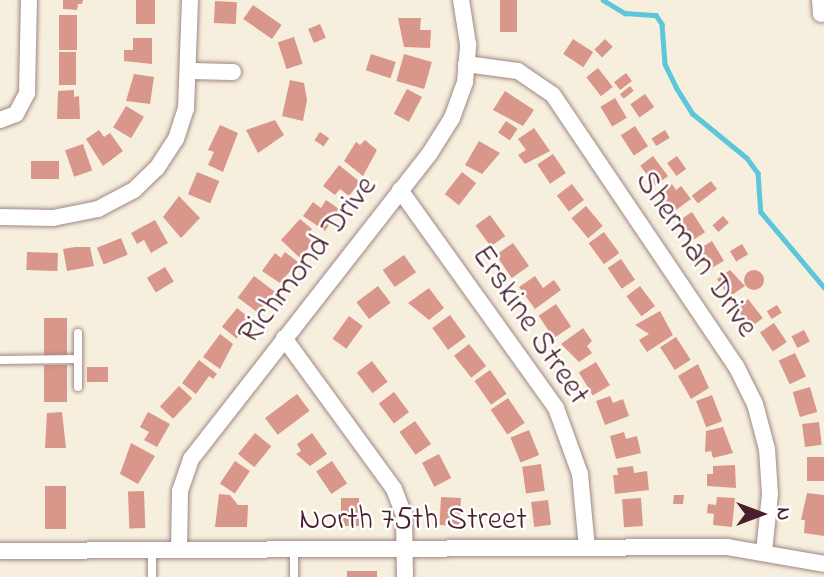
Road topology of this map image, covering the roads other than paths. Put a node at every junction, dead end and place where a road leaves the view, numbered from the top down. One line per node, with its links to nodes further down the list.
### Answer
1 (29, 0): 7 (street)
2 (190, 0): 5 (street)
3 (461, 0): 4 (street, Richmond Drive)
4 (466, 64): 8 (street, Richmond Drive); 21 (street, Sherman Drive)
5 (191, 71): 6 (street); 9 (street)
6 (233, 72)
7 (0, 120)
8 (400, 190): 11 (street, Richmond Drive); 15 (street, Erskine Street)
9 (0, 217)
10 (78, 333): 13 (lane)
11 (284, 338): 17 (street); 19 (street, Richmond Drive)
12 (0, 359): 13 (lane)
13 (78, 359): 14 (lane)
14 (78, 387)
15 (587, 548): 17 (street, North 75th Street); 21 (street, North 75th Street)
16 (294, 549): 17 (street, North 75th Street); 19 (street, North 75th Street); 24 (lane)
17 (405, 549): 25 (street)
18 (152, 550): 19 (street, North 75th Street); 20 (street, North 75th Street); 23 (lane)
19 (179, 550)
20 (0, 551)
21 (764, 552): 22 (street, North 75th Street)
22 (824, 564)
23 (152, 577)
24 (294, 577)
25 (405, 577)

